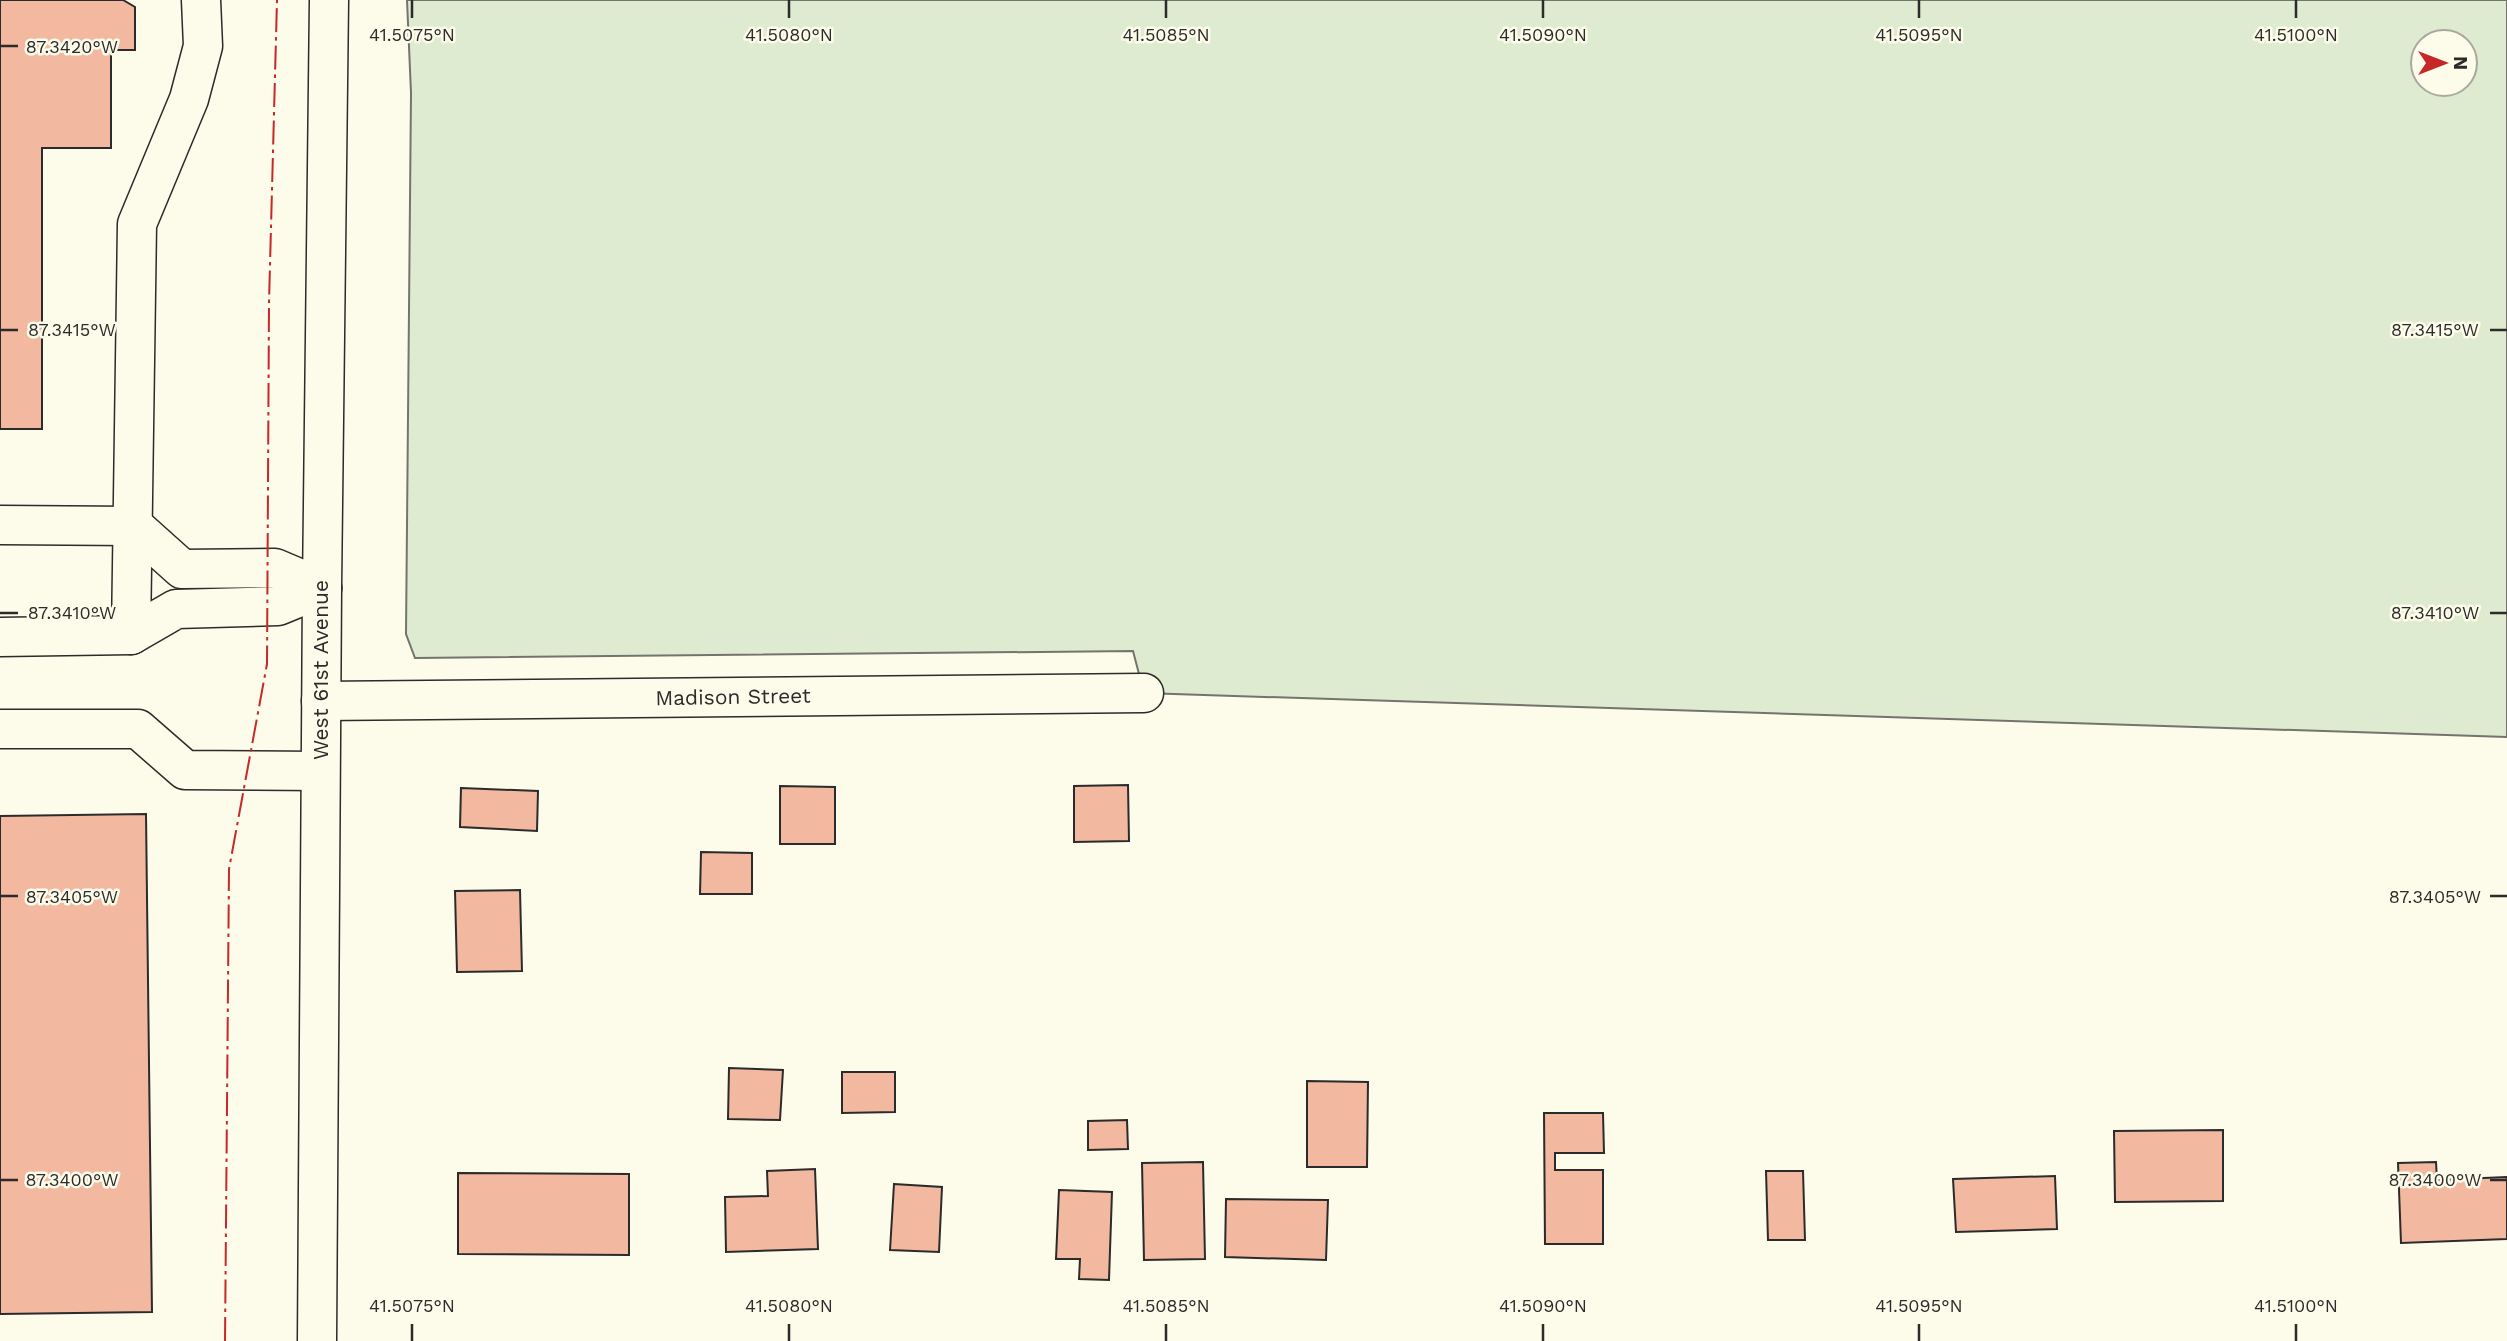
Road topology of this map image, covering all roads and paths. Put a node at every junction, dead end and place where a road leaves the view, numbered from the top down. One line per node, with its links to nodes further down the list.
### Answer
1 (201, 0): 4 (main road)
2 (330, 0): 5 (main road, West 61st Avenue)
3 (0, 525): 4 (main road)
4 (134, 526): 5 (main road); 6 (main road)
5 (322, 588): 6 (main road); 9 (main road, West 61st Avenue)
6 (131, 635): 7 (main road)
7 (0, 636)
8 (1144, 693): 9 (main road, Madison Street)
9 (321, 701): 11 (main road, West 61st Avenue)
10 (0, 729): 11 (main road)
11 (320, 771): 12 (main road, West 61st Avenue)
12 (317, 1341)

